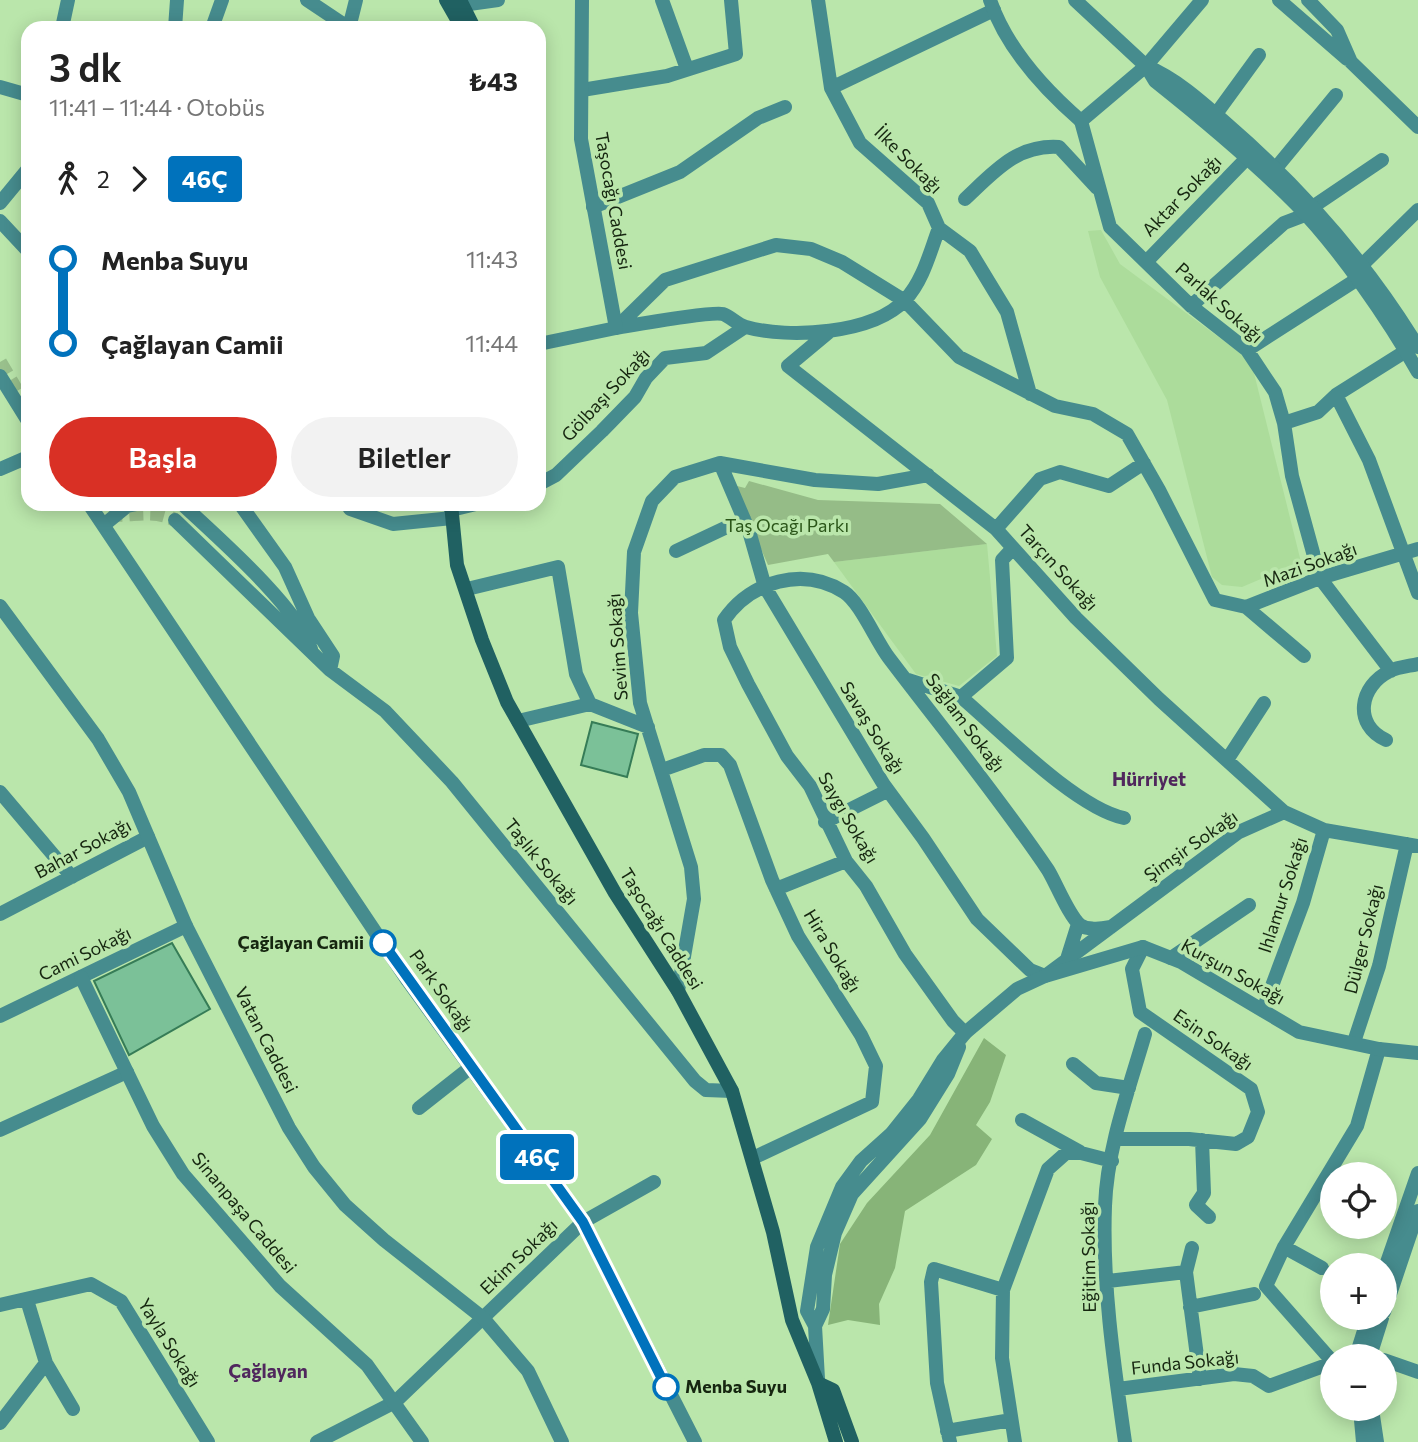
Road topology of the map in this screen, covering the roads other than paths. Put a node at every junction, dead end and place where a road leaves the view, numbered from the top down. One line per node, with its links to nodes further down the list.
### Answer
1 (68, 0): 18 (street)
2 (177, 0): 19 (street)
3 (222, 0): 20 (street)
4 (307, 0): 21 (street)
5 (356, 0): 22 (street)
6 (446, 0): 23 (main road)
7 (498, 0): 16 (street)
8 (582, 0): 31 (street, Taşocağı Caddesi)
9 (662, 0): 28 (street)
10 (731, 0): 28 (street)
11 (818, 0): 30 (street, İlke Sokağı)
12 (1075, 0): 27 (street)
13 (1202, 0): 27 (street)
14 (1279, 0): 26 (street)
15 (1308, 0): 26 (street)
16 (461, 3): 24 (main road)
17 (992, 5): 30 (street); 36 (street)
18 (64, 21)
19 (176, 21)
20 (214, 21)
21 (338, 21)
22 (351, 21)
23 (458, 21)
24 (470, 21)
25 (1259, 55): 35 (street)
26 (1351, 62): 37 (street)
27 (1146, 66): 35 (street); 36 (street); 38 (street)
28 (687, 69): 31 (street)
29 (0, 87): 32 (street)
30 (831, 88): 49 (street, İlke Sokağı)
31 (582, 90): 45 (street, Taşocağı Caddesi)
32 (21, 93)
33 (1336, 95): 40 (street)
34 (785, 107): 45 (street)
35 (1216, 114): 40 (street)
36 (1081, 121): 42 (street, Parlak Sokağı)
37 (1418, 127)
38 (1247, 158): 47 (street); 51 (street, Aktar Sokağı)
39 (1382, 160): 47 (street)
40 (1276, 168): 47 (street)
41 (21, 177): 44 (street)
42 (1098, 189): 43 (street); 51 (street, Parlak Sokağı)
43 (965, 199)
44 (0, 202)
45 (593, 207): 57 (street, Taşocağı Caddesi)
46 (1418, 210): 52 (street)
47 (1309, 211): 52 (street); 53 (street); 55 (street)
48 (0, 221): 50 (street)
49 (939, 228): 54 (street); 64 (street)
50 (21, 244)
51 (1146, 262): 55 (street, Parlak Sokağı)
52 (1363, 264): 60 (street)
53 (1356, 280): 60 (street); 61 (street)
54 (905, 301): 57 (street); 58 (street); 64 (street)
55 (1191, 306): 61 (street, Parlak Sokağı)
56 (745, 327): 57 (street); 58 (street); 73 (street, Gölbaşı Sokağı)
57 (617, 328): 59 (street)
58 (830, 331): 72 (street, Tarçın Sokağı)
59 (546, 343)
60 (1414, 346): 62 (street); 65 (street)
61 (1247, 350): 67 (street, Parlak Sokağı)
62 (1418, 372)
63 (0, 376): 66 (street)
64 (1030, 394): 70 (street)
65 (1336, 395): 67 (street); 86 (street)
66 (21, 410)
67 (1284, 423): 87 (street, Parlak Sokağı)
68 (21, 460): 71 (street)
69 (720, 463): 72 (street, Sevim Sokağı); 80 (street, Savaş Sokağı); 103 (street, Sevim Sokağı)
70 (1144, 463): 83 (street); 92 (street)
71 (0, 469)
72 (928, 475): 83 (street, Tarçın Sokağı)
73 (546, 480)
74 (95, 511): 82 (street, Park Sokağı)
75 (121, 511): 82 (street)
76 (189, 511): 93 (street, Taşlık Sokağı)
77 (245, 511): 96 (street)
78 (356, 511): 79 (street)
79 (451, 511): 89 (main road, Taşocağı Caddesi)
80 (744, 519): 85 (street); 88 (street, Savaş Sokağı)
81 (175, 520): 93 (street, Taşlık Sokağı)
82 (105, 524): 137 (street, Park Sokağı)
83 (996, 529): 84 (street, Tarçın Sokağı)
84 (1013, 548): 99 (street); 105 (street, Tarçın Sokağı)
85 (676, 551)
86 (1412, 551): 87 (street, Mazi Sokağı); 90 (street)
87 (1320, 578): 92 (street, Mazi Sokağı); 97 (street, Parlak Sokağı)
88 (765, 587): 98 (street, Sağlam Sokağı); 107 (street, Savaş Sokağı); 111 (street, Saygı Sokağı)
89 (467, 589): 101 (street); 102 (main road, Taşocağı Caddesi)
90 (1418, 593)
91 (0, 606): 113 (street, Vatan Caddesi)
92 (1247, 607): 94 (street, Mazi Sokağı)
93 (313, 654): 96 (street, Taşlık Sokağı)
94 (1304, 656)
95 (1418, 664): 97 (street)
96 (330, 670): 140 (street, Taşlık Sokağı)
97 (1391, 671): 104 (street)
98 (908, 680): 99 (street); 120 (street, Sağlam Sokağı)
99 (961, 696): 110 (street)
100 (1264, 703): 105 (street)
101 (590, 704): 102 (street); 103 (street)
102 (518, 721): 128 (main road, Taşocağı Caddesi)
103 (648, 727): 106 (street, Sevim Sokağı)
104 (1386, 740)
105 (1227, 760): 109 (street, Tarçın Sokağı)
106 (662, 770): 117 (street, Hira Sokağı); 128 (street, Sevim Sokağı)
107 (887, 790): 111 (street); 126 (street, Savaş Sokağı)
108 (2, 797): 116 (street)
109 (1284, 812): 112 (street); 122 (street, Şimşir Sokağı)
110 (1124, 818)
111 (825, 822): 115 (street, Saygı Sokağı)
112 (1324, 830): 114 (street); 129 (street, Ihlamur Sokağı)
113 (148, 837): 116 (street, Bahar Sokağı); 121 (street, Vatan Caddesi)
114 (1412, 845): 133 (street, Dülger Sokağı)
115 (846, 861): 117 (street); 131 (street, Saygı Sokağı)
116 (72, 877): 119 (street, Bahar Sokağı)
117 (776, 889): 147 (street, Hira Sokağı)
118 (1248, 905): 124 (street)
119 (0, 914)
120 (1078, 924): 122 (street); 125 (street)
121 (186, 926): 127 (street, Cami Sokağı); 167 (street, Vatan Caddesi)
122 (1111, 927): 125 (street, Şimşir Sokağı)
123 (1143, 947): 124 (street, Kurşun Sokağı); 126 (street); 145 (street, Esin Sokağı)
124 (1171, 958): 129 (street, Kurşun Sokağı)
125 (1066, 959): 126 (street, Şimşir Sokağı)
126 (1045, 976): 131 (street)
127 (81, 977): 130 (street, Cami Sokağı); 138 (street, Sinanpaşa Caddesi)
128 (678, 991): 140 (main road, Taşocağı Caddesi)
129 (1263, 1010): 133 (street, Kurşun Sokağı)
130 (0, 1016)
131 (965, 1032): 174 (street)
132 (1145, 1034): 139 (street, Eğitim Sokağı)
133 (1354, 1042): 134 (street, Kurşun Sokağı)
134 (1379, 1049): 135 (street, Kurşun Sokağı); 155 (street)
135 (1418, 1053)
136 (1073, 1064): 139 (street)
137 (471, 1067): 141 (street); 154 (street, Park Sokağı)
138 (127, 1072): 143 (street); 176 (street, Sinanpaşa Caddesi)
139 (1129, 1088): 144 (street, Eğitim Sokağı)
140 (732, 1091): 147 (main road, Taşocağı Caddesi)
141 (419, 1108)
142 (1023, 1120): 146 (street)
143 (0, 1130)
144 (1117, 1139): 145 (street, Esin Sokağı); 148 (street, Eğitim Sokağı)
145 (1202, 1140): 153 (street)
146 (1081, 1153): 148 (street); 162 (street)
147 (753, 1158): 174 (main road, Taşocağı Caddesi)
148 (1112, 1161): 161 (street, Eğitim Sokağı)
149 (1418, 1172): 151 (street)
150 (654, 1182): 154 (street, Ekim Sokağı)
151 (1415, 1193): 157 (street)
152 (1418, 1211): 160 (street)
153 (1209, 1217)
154 (583, 1222): 167 (street, Ekim Sokağı); 187 (street, Park Sokağı)
155 (1284, 1247): 158 (street); 163 (street)
156 (1192, 1248): 159 (street)
157 (1391, 1253)
158 (1320, 1267)
159 (1186, 1272): 161 (street); 166 (street)
160 (1397, 1273)
161 (1108, 1281): 175 (street, Eğitim Sokağı)
162 (1003, 1290): 178 (street); 182 (street)
163 (1260, 1290): 166 (street); 168 (street)
164 (27, 1300): 165 (street, Yayla Sokağı); 169 (street); 183 (street, Yayla Sokağı)
165 (0, 1305)
166 (1190, 1307): 173 (street)
167 (483, 1318): 176 (street, Ekim Sokağı); 186 (street, Vatan Caddesi)
168 (1320, 1350)
169 (46, 1363): 177 (street); 181 (street)
170 (1397, 1366): 172 (street)
171 (1320, 1367): 173 (street, Funda Sokağı)
172 (1418, 1372)
173 (1200, 1379): 175 (street, Funda Sokağı)
174 (818, 1383): 188 (main road, Taşocağı Caddesi); 189 (main road, Taşocağı Caddesi)
175 (1118, 1389): 191 (street, Eğitim Sokağı)
176 (395, 1402): 184 (street, Ekim Sokağı); 185 (street, Sinanpaşa Caddesi)
177 (74, 1409)
178 (1011, 1420): 182 (street); 190 (street)
179 (1361, 1421): 192 (street)
180 (1374, 1421): 193 (street)
181 (0, 1423)
182 (949, 1436)
183 (208, 1442)
184 (317, 1442)
185 (422, 1442)
186 (562, 1442)
187 (695, 1442)
188 (836, 1442)
189 (852, 1442)
190 (1015, 1442)
191 (1125, 1442)
192 (1363, 1442)
193 (1377, 1442)

